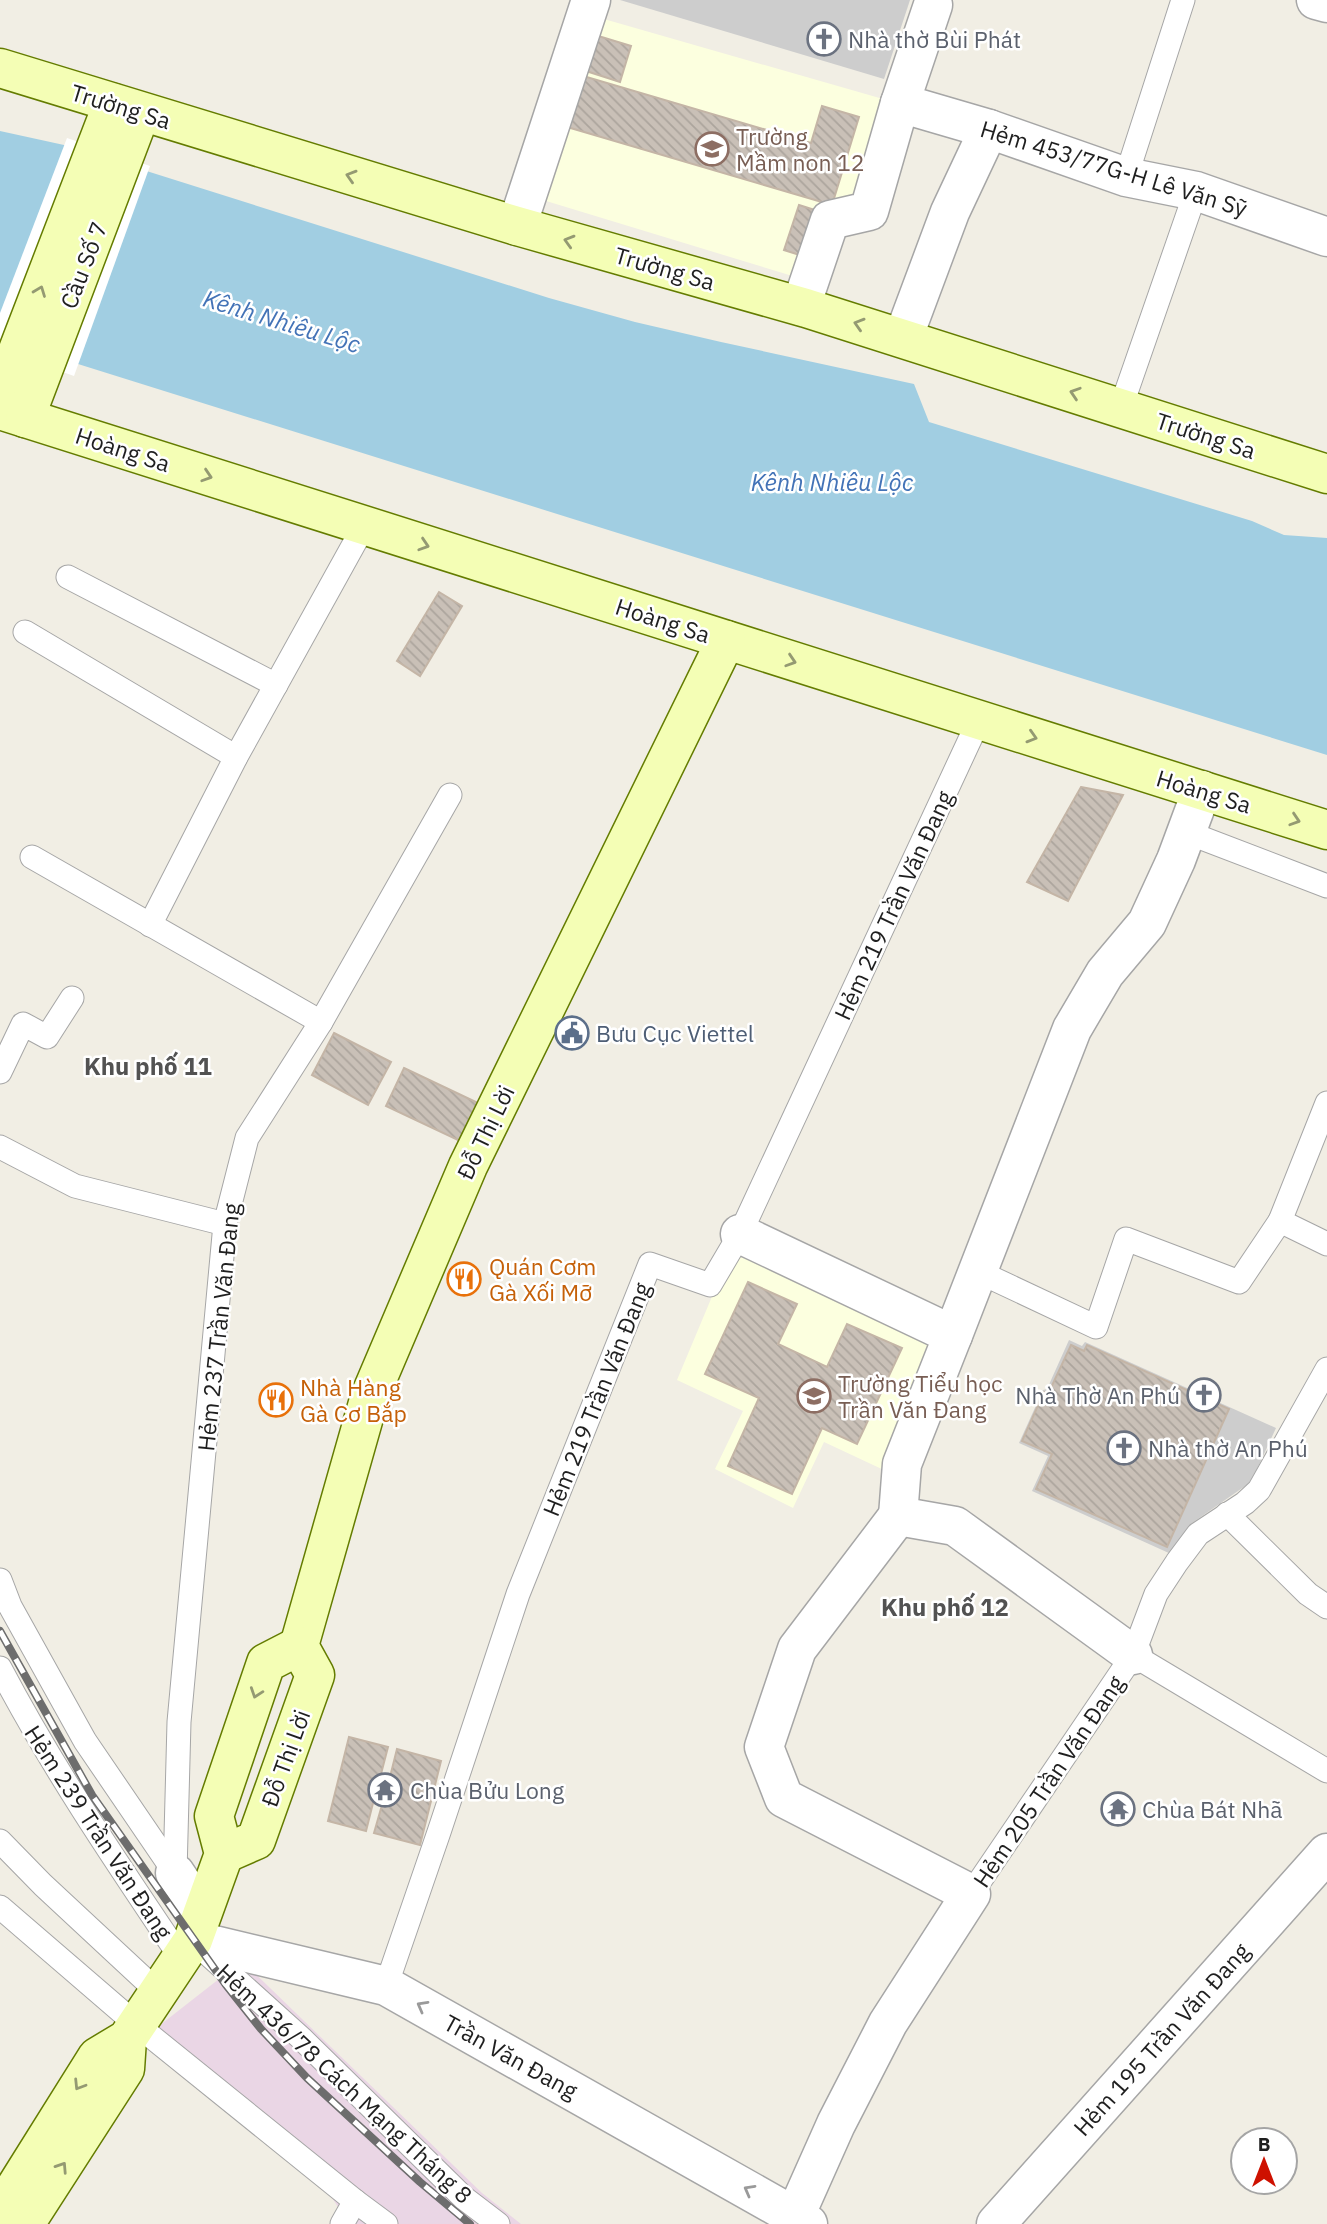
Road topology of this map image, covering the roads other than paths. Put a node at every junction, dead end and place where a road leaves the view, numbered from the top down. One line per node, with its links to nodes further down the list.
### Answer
1 (1182, 0): 10 (lane)
2 (1316, 0): 4 (street)
3 (589, 1): 12 (street)
4 (1327, 4)
5 (933, 5): 7 (street)
6 (0, 68): 8 (street, Trường Sa)
7 (900, 103): 9 (street, Hẻm 453/77G-H Lê Văn Sỹ); 14 (street)
8 (127, 107): 12 (street, Trường Sa, one-way to 8); 17 (street, Cầu Số 7)
9 (989, 129): 10 (street, Hẻm 453/77G-H Lê Văn Sỹ); 15 (street)
10 (1126, 177): 11 (street, Hẻm 453/77G-H Lê Văn Sỹ)
11 (1196, 191): 13 (street, Hẻm 453/77G-H Lê Văn Sỹ); 16 (lane)
12 (516, 226): 14 (street, Trường Sa, one-way to 12)
13 (1327, 237)
14 (801, 306): 15 (street, Trường Sa, one-way to 14)
15 (903, 338): 16 (street, Trường Sa, one-way to 15)
16 (1121, 407): 18 (street, Trường Sa)
17 (9, 408): 19 (street, Hoàng Sa, one-way to 19)
18 (1327, 474)
19 (364, 526): 22 (street, Hoàng Sa, one-way to 22); 23 (lane)
20 (68, 577): 23 (lane)
21 (26, 632): 25 (lane)
22 (726, 640): 24 (street, Hoàng Sa, one-way to 24); 57 (street, Đỗ Thị Lời)
23 (276, 685): 25 (lane)
24 (979, 720): 26 (street, Hoàng Sa, one-way to 26); 40 (lane, Hẻm 219 Trần Văn Ðang)
25 (236, 757): 32 (lane)
26 (1202, 790): 28 (street, Hoàng Sa, one-way to 28); 29 (street)
27 (450, 795): 34 (lane, Hẻm 237 Trần Văn Đang)
28 (1327, 830)
29 (1186, 832): 31 (lane); 42 (street)
30 (32, 857): 32 (lane)
31 (1327, 886)
32 (150, 925): 34 (lane)
33 (72, 998): 35 (lane)
34 (321, 1022): 39 (lane, Hẻm 237 Trần Văn Đang)
35 (0, 1072)
36 (1327, 1103): 38 (lane)
37 (0, 1147): 39 (lane)
38 (1280, 1221): 41 (lane); 42 (lane)
39 (225, 1224): 54 (lane, Hẻm 237 Trần Văn Đang)
40 (740, 1234): 43 (street); 58 (lane, Hẻm 219 Trần Văn Ðang)
41 (1327, 1244)
42 (977, 1271): 43 (street)
43 (953, 1335): 46 (street)
44 (1327, 1369): 45 (lane, Hẻm 205 Trần Văn Ðang)
45 (1227, 1514): 48 (lane); 49 (lane, Hẻm 205 Trần Văn Ðang)
46 (898, 1516): 49 (street); 55 (street)
47 (0, 1580): 54 (lane, Hẻm 239 Trần Văn Đang)
48 (1327, 1607)
49 (1133, 1655): 51 (lane); 55 (lane, Hẻm 205 Trần Văn Ðang)
50 (0, 1668): 57 (lane, Hẻm 239 Trần Văn Đang)
51 (1327, 1772)
52 (0, 1841): 59 (lane)
53 (1327, 1853): 67 (street, Hẻm 195 Trần Văn Ðang)
54 (175, 1873): 57 (street, Hẻm 239 Trần Văn Đang)
55 (971, 1894): 63 (street, Hẻm 205 Trần Văn Ðang)
56 (0, 1907): 60 (lane)
57 (192, 1937): 58 (street, Trần Văn Ðang); 59 (street, Đỗ Thị Lời); 66 (lane, Hẻm 436/78 Cách Mạng Tháng 8)
58 (386, 1986): 63 (street, Trần Văn Ðang, one-way to 58)
59 (158, 1992): 60 (street, Đỗ Thị Lời)
60 (132, 2032): 61 (lane); 62 (street, Đỗ Thị Lời)
61 (355, 2201): 64 (lane); 65 (lane)
62 (7, 2212)
63 (802, 2220)
64 (342, 2224)
65 (386, 2224)
66 (498, 2224)
67 (996, 2224)

